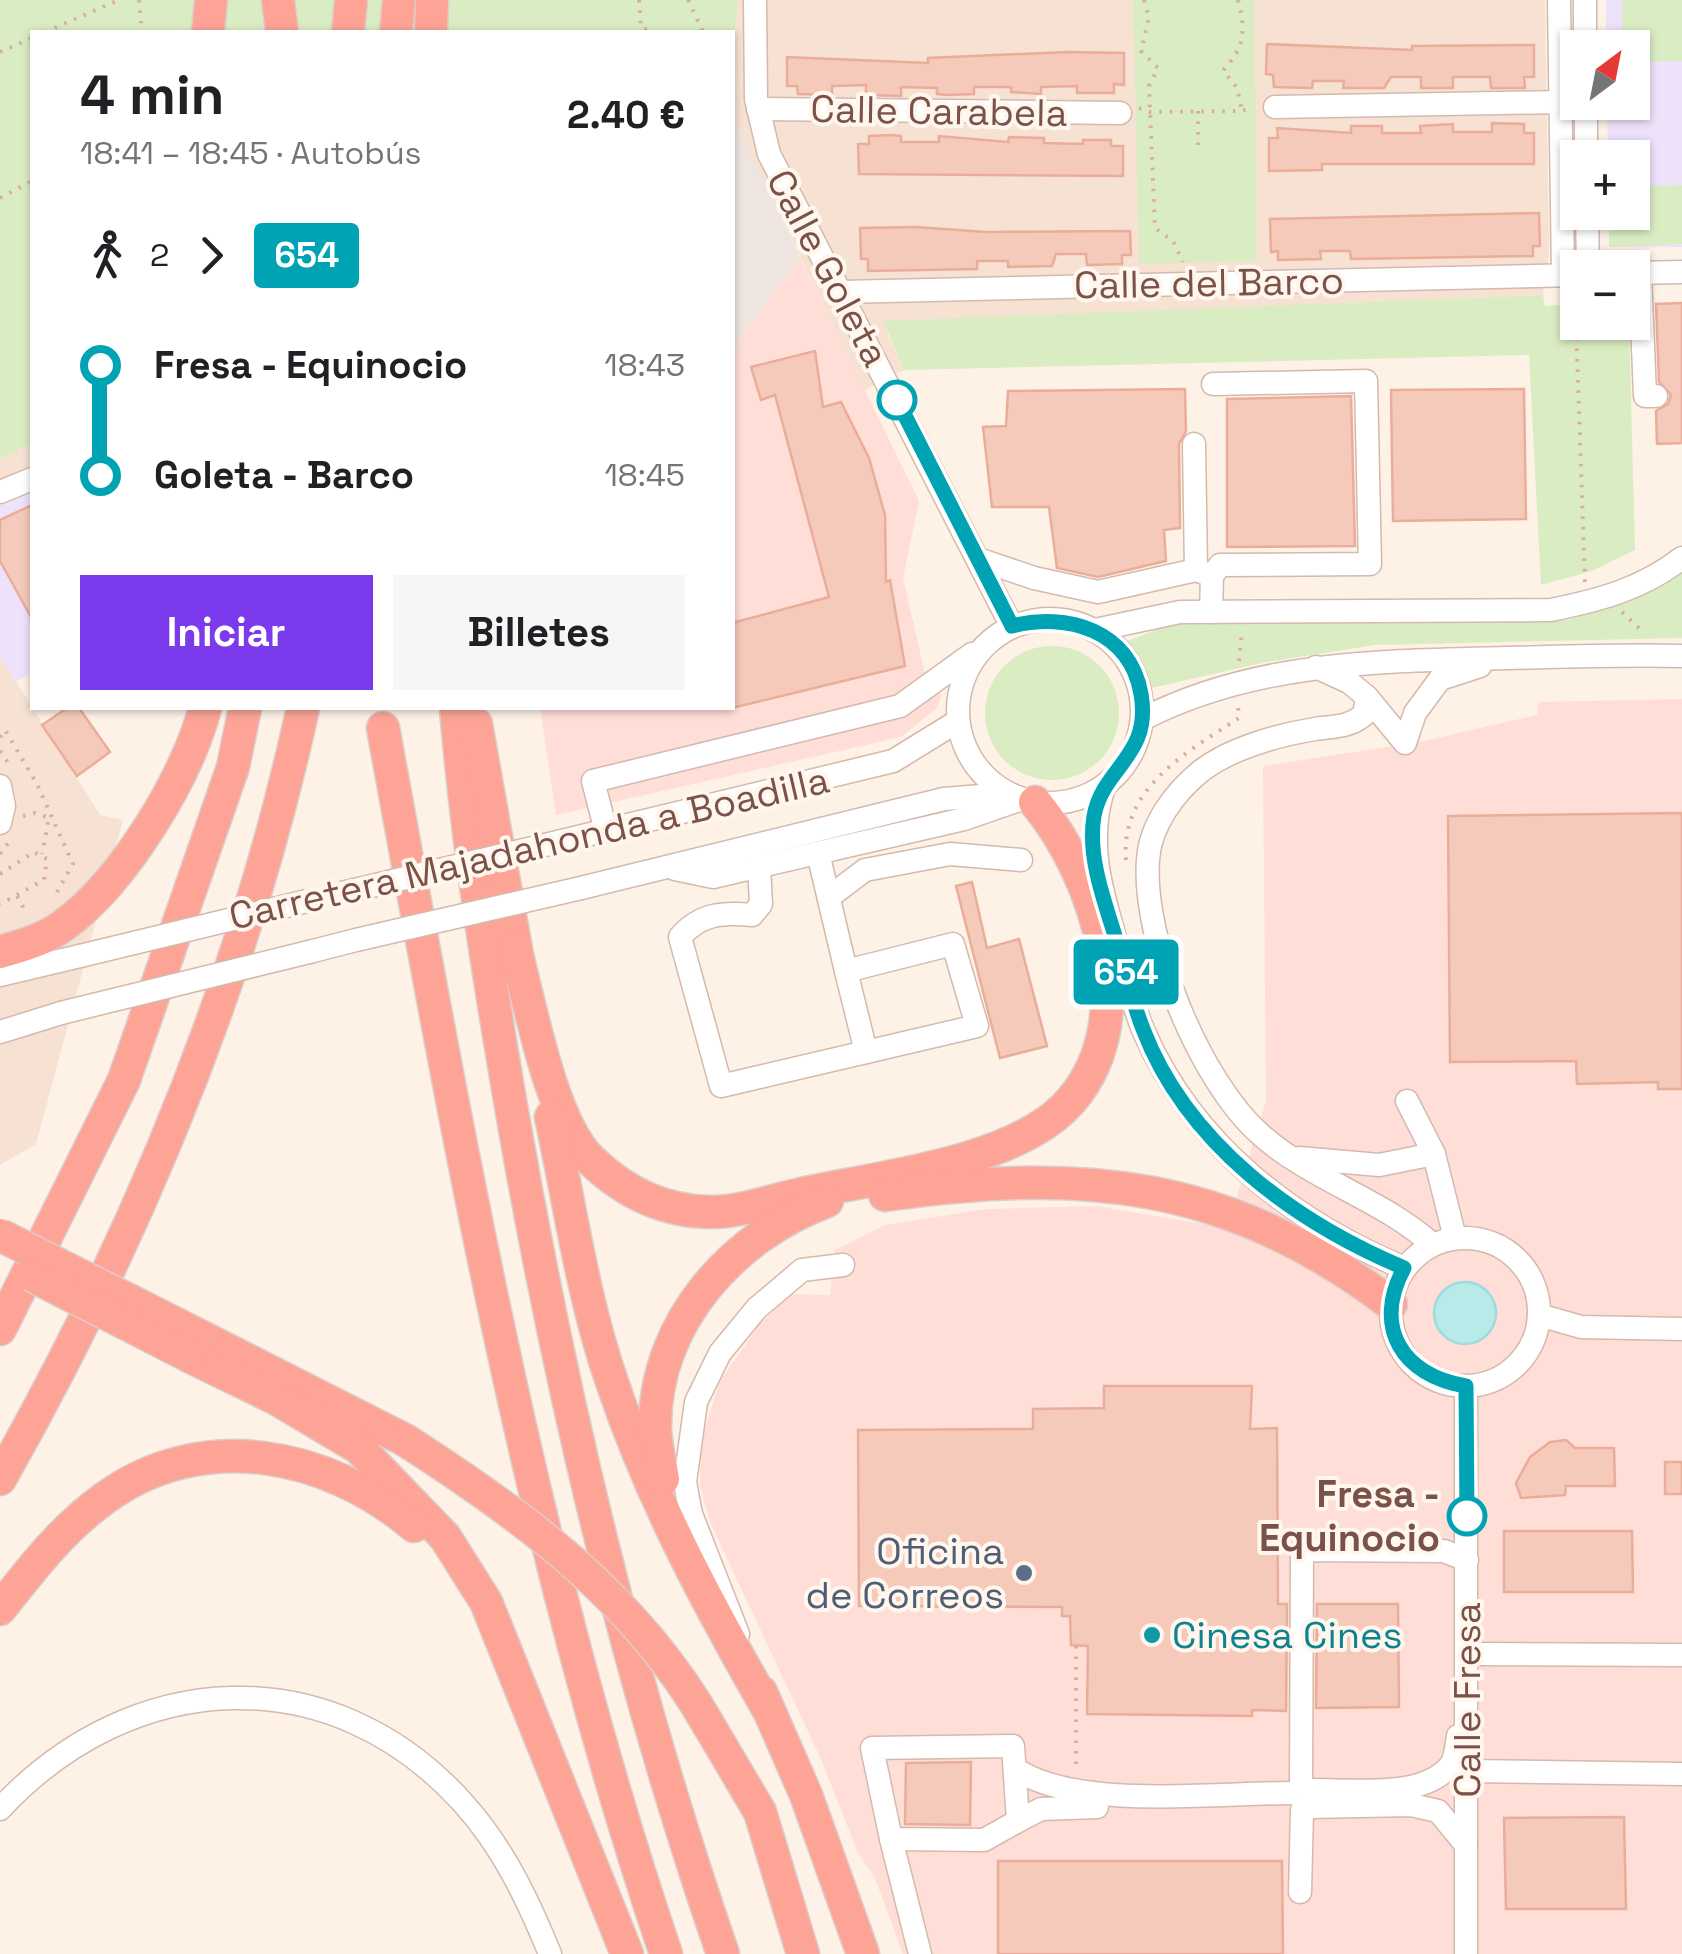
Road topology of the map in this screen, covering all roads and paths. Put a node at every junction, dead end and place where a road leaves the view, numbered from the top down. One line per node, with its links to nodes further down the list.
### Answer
1 (119, 0): 16 (path)
2 (139, 0): 17 (path)
3 (210, 0): 18 (highway)
4 (278, 0): 19 (highway)
5 (351, 0): 20 (highway)
6 (400, 0): 21 (highway)
7 (432, 0): 22 (highway)
8 (639, 0): 15 (path)
9 (688, 0): 25 (path)
10 (755, 0): 31 (street, Calle Goleta)
11 (1144, 0): 35 (path)
12 (1238, 0): 34 (path)
13 (1559, 0): 29 (street)
14 (1585, 0): 26 (street)
15 (641, 28): 23 (path); 24 (path)
16 (50, 30)
17 (142, 30)
18 (208, 30)
19 (282, 30)
20 (348, 30)
21 (396, 30)
22 (431, 30)
23 (637, 30)
24 (648, 30)
25 (702, 30)
26 (1585, 30)
27 (30, 39): 28 (path)
28 (0, 52)
29 (1560, 102): 30 (street)
30 (1269, 106): 34 (path)
31 (758, 109): 32 (street, Calle Carabela); 45 (street, Calle Goleta)
32 (1125, 110): 35 (path)
33 (1198, 111): 34 (path); 35 (path); 37 (path)
34 (1242, 111)
35 (1150, 112): 41 (path)
36 (1561, 120): 40 (street)
37 (1198, 145)
38 (30, 183): 39 (path)
39 (0, 198)
40 (1570, 250)
41 (1183, 266)
42 (1682, 272): 43 (street)
43 (1650, 273)
44 (1560, 281): 45 (street, Calle del Barco)
45 (841, 292): 54 (street, Calle Goleta)
46 (1575, 340): 56 (path)
47 (1641, 340): 49 (street)
48 (1213, 384): 55 (street)
49 (1656, 396)
50 (1194, 444): 55 (street)
51 (30, 480): 52 (street)
52 (0, 492)
53 (1682, 558): 57 (street)
54 (978, 559): 55 (street); 60 (street, Calle Goleta)
55 (1204, 573): 59 (street)
56 (1585, 582)
57 (1608, 598): 58 (street); 63 (path)
58 (1244, 611): 59 (street); 67 (path)
59 (1211, 612): 61 (street)
60 (1012, 626): 61 (street); 62 (street)
61 (1095, 630): 74 (street)
62 (986, 645): 75 (street); 83 (street)
63 (1657, 655): 64 (street); 65 (street)
64 (1682, 656)
65 (1503, 658): 66 (street); 68 (street)
66 (1316, 667): 67 (street); 68 (street)
67 (1236, 682): 74 (street); 89 (path)
68 (1367, 697): 105 (street)
69 (204, 710): 98 (highway)
70 (245, 710): 116 (highway)
71 (302, 710): 119 (highway)
72 (456, 710): 142 (highway)
73 (473, 710): 97 (highway)
74 (1143, 719): 79 (street)
75 (958, 720): 80 (street); 83 (street, Carretera Majadahonda a Boadilla)
76 (383, 728): 141 (highway)
77 (0, 738): 81 (path)
78 (0, 786): 82 (street)
79 (1104, 787): 80 (street, Carretera Majadahonda a Boadilla); 89 (street)
80 (1022, 799): 84 (street); 88 (street, Carretera Majadahonda a Boadilla); 95 (highway)
81 (49, 818): 82 (path); 85 (path); 94 (path)
82 (10, 821)
83 (606, 832): 100 (street, Carretera Majadahonda a Boadilla, bridge)
84 (818, 853): 87 (street); 92 (street)
85 (42, 854): 90 (path); 91 (path)
86 (1021, 860): 92 (street)
87 (759, 866): 88 (street); 102 (street)
88 (667, 867): 101 (street, Carretera Majadahonda a Boadilla, bridge)
89 (1112, 871): 95 (highway); 112 (street)
90 (0, 874)
91 (17, 896): 93 (path); 96 (path)
92 (828, 897): 99 (street)
93 (0, 904)
94 (44, 910)
95 (1095, 910): 106 (highway)
96 (30, 919)
97 (515, 948): 106 (highway); 128 (highway)
98 (0, 952)
99 (846, 971): 102 (street); 102 (street)
100 (0, 975)
101 (0, 1032)
102 (866, 1052)
103 (1407, 1101): 104 (street)
104 (1434, 1154): 105 (street); 109 (street)
105 (1286, 1155): 109 (street)
106 (906, 1171): 107 (highway)
107 (766, 1233): 113 (highway); 122 (highway)
108 (0, 1234): 117 (highway, bridge)
109 (1444, 1241): 112 (street); 114 (street)
110 (0, 1260): 117 (highway, bridge)
111 (843, 1265): 122 (street)
112 (1404, 1268): 113 (street)
113 (1391, 1304): 118 (street)
114 (1539, 1315): 115 (street); 118 (street)
115 (1682, 1328)
116 (0, 1329)
117 (196, 1347): 126 (highway); 143 (highway, bridge)
118 (1466, 1386): 120 (street, Calle Fresa)
119 (0, 1479)
120 (1467, 1560): 124 (street, Calle Fresa); 133 (street)
121 (0, 1608): 126 (highway)
122 (741, 1642): 128 (highway)
123 (1076, 1646): 132 (path)
124 (1467, 1654): 125 (street); 127 (street, Calle Fresa)
125 (1682, 1655)
126 (519, 1683): 140 (highway)
127 (1466, 1694): 130 (street, Calle Fresa); 133 (street)
128 (768, 1709): 144 (highway)
129 (1017, 1770): 132 (street); 135 (street); 136 (street)
130 (1466, 1771): 131 (street); 137 (street, Calle Fresa)
131 (1682, 1774)
132 (1080, 1794): 133 (street)
133 (1301, 1799): 135 (street); 137 (street); 138 (street)
134 (0, 1808): 139 (street)
135 (1018, 1821): 136 (street)
136 (891, 1838): 145 (street)
137 (1466, 1845): 146 (street, Calle Fresa)
138 (1300, 1892)
139 (550, 1954)
140 (626, 1954)
141 (666, 1954)
142 (722, 1954)
143 (803, 1954)
144 (862, 1954)
145 (920, 1954)
146 (1466, 1954)

